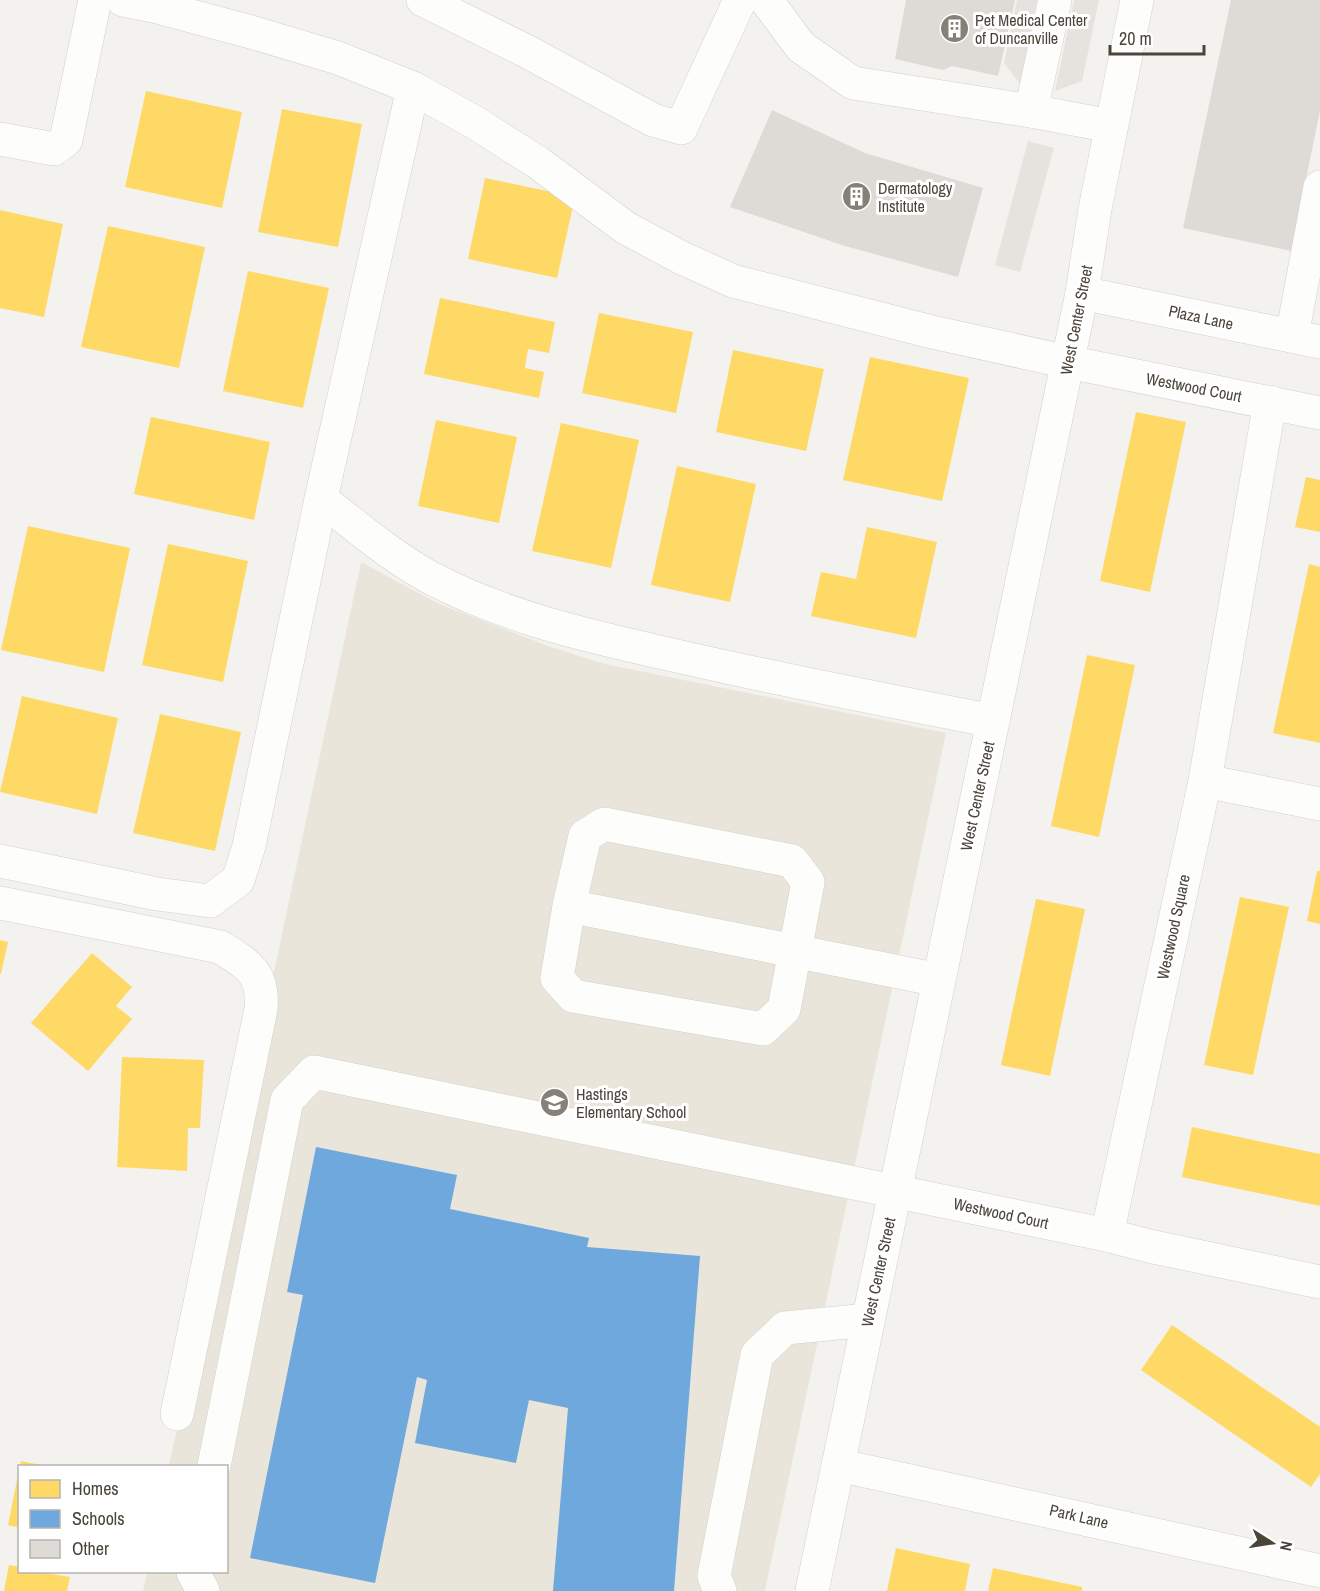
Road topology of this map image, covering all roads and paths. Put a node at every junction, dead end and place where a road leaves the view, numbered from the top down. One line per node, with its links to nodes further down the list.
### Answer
1 (95, 0): 11 (street)
2 (123, 0): 8 (street, Westwood Court)
3 (423, 0): 4 (street)
4 (740, 0)
5 (766, 0): 9 (street)
6 (1055, 0): 9 (street)
7 (1137, 0): 10 (street, West Center Street)
8 (413, 88): 15 (street, Westwood Court); 18 (street)
9 (1031, 111): 10 (street)
10 (1111, 126): 13 (street, West Center Street)
11 (0, 139)
12 (1320, 187): 14 (street)
13 (1082, 293): 14 (street, Plaza Lane); 15 (street, West Center Street)
14 (1306, 339)
15 (1068, 362): 16 (street, Westwood Court); 19 (street, West Center Street)
16 (1270, 402): 17 (street, Westwood Court); 20 (street, Westwood Square)
17 (1320, 413)
18 (321, 499): 19 (street); 22 (street)
19 (993, 721): 26 (street, West Center Street)
20 (1205, 781): 21 (street); 28 (street, Westwood Square)
21 (1320, 804)
22 (0, 861)
23 (0, 903): 31 (street)
24 (569, 906): 25 (street); 25 (street); 25 (street)
25 (796, 952): 26 (street)
26 (939, 980): 27 (street, West Center Street)
27 (895, 1190): 28 (street, Westwood Court); 30 (street, West Center Street); 32 (street, Westwood Court)
28 (1107, 1235): 29 (street)
29 (1320, 1282)
30 (868, 1320): 33 (street, West Center Street); 37 (street)
31 (177, 1414)
32 (214, 1465)
33 (838, 1465): 34 (street, Park Lane); 38 (street, West Center Street)
34 (1320, 1571)
35 (194, 1573): 36 (street)
36 (203, 1591)
37 (720, 1591)
38 (812, 1591)

